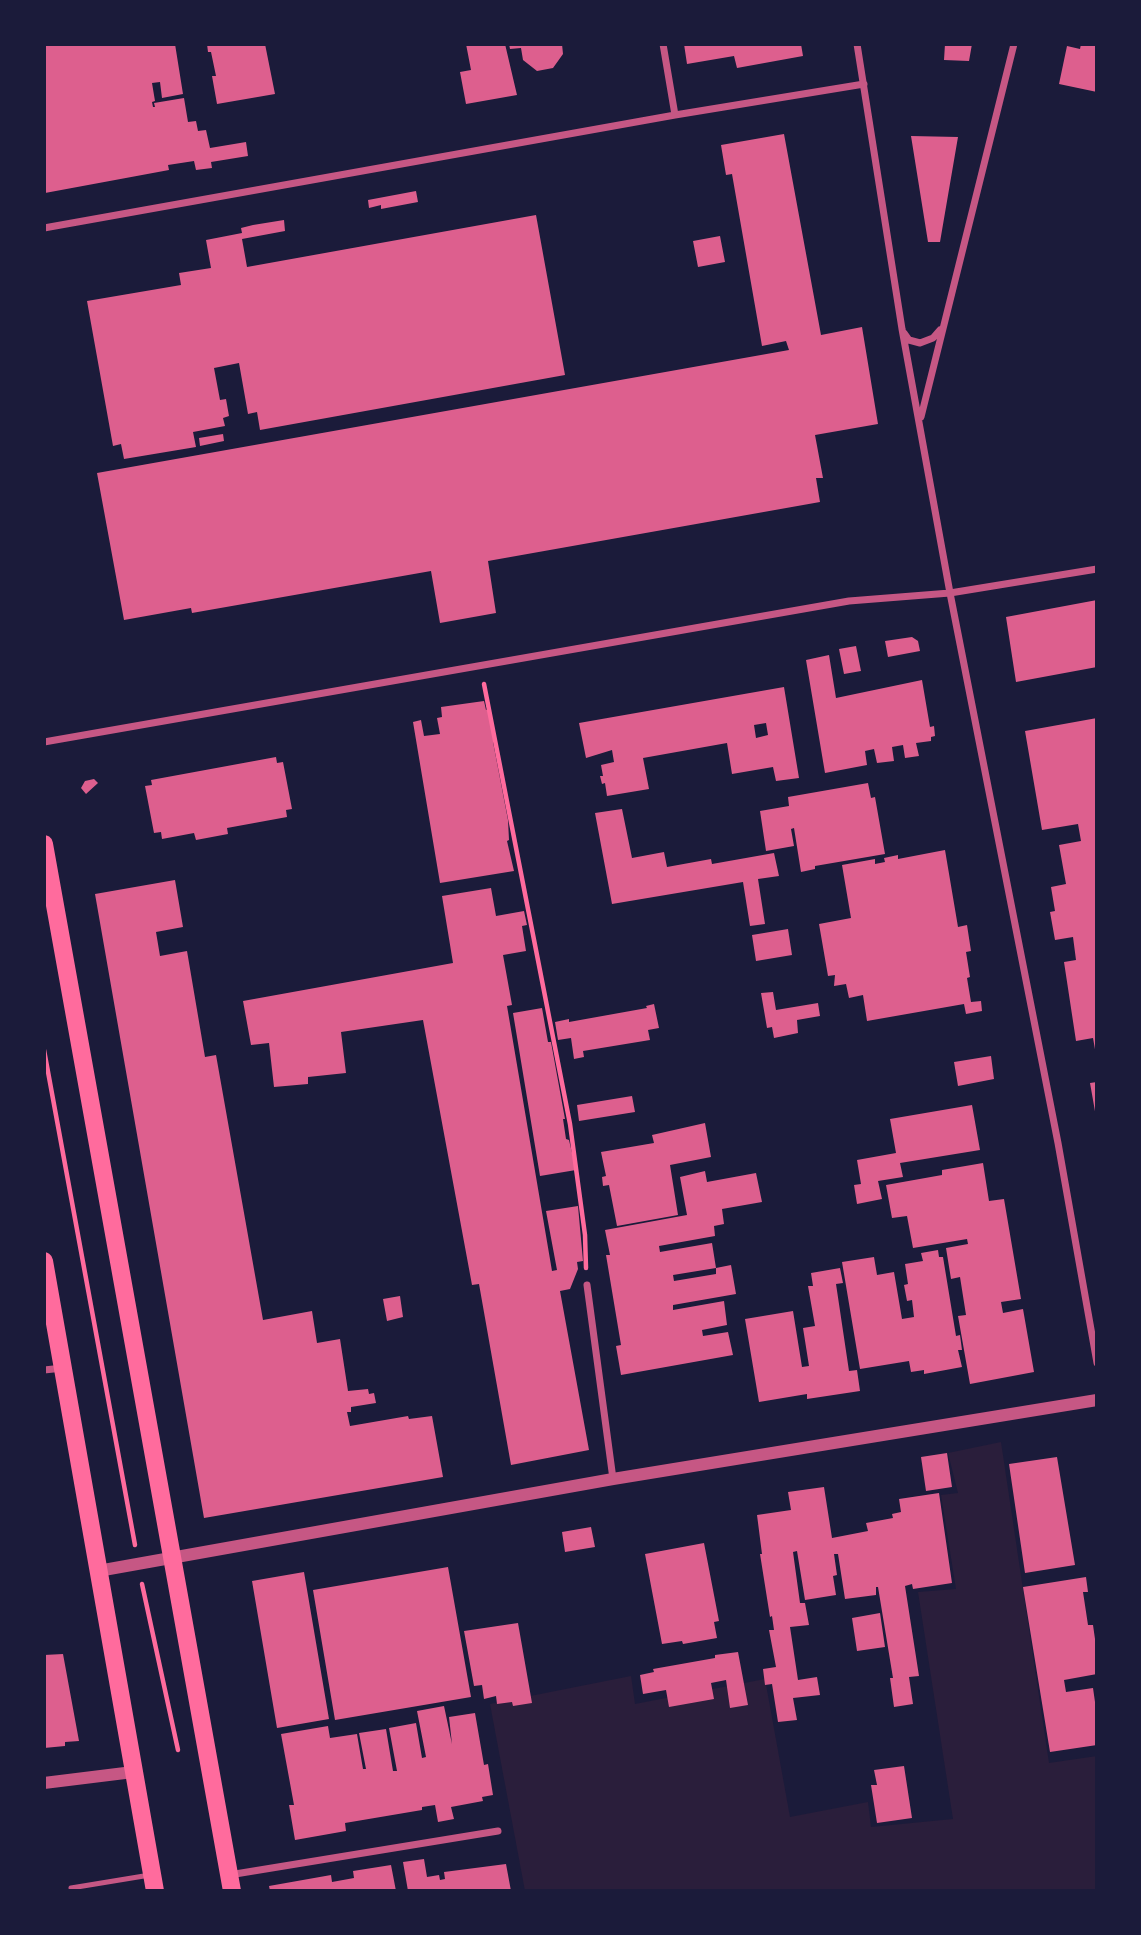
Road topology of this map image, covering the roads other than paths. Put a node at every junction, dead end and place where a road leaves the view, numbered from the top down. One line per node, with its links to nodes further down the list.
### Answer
1 (663, 44): 5 (street)
2 (857, 44): 4 (street)
3 (1014, 44): 7 (street)
4 (864, 84): 5 (street); 8 (street)
5 (675, 115): 6 (street)
6 (44, 228)
7 (942, 328): 8 (street); 9 (street)
8 (902, 329): 9 (street)
9 (920, 422): 11 (street)
10 (1097, 569): 11 (street)
11 (950, 593): 12 (street); 16 (street)
12 (44, 742)
13 (44, 844): 21 (main road)
14 (44, 1261): 17 (main road)
15 (587, 1285): 20 (street)
16 (1097, 1363)
17 (63, 1368): 18 (street); 22 (main road)
18 (44, 1370)
19 (1097, 1399): 20 (street)
20 (613, 1479): 21 (street)
21 (171, 1557): 22 (street); 27 (main road)
22 (98, 1571): 23 (main road)
23 (133, 1772): 24 (street); 26 (main road)
24 (44, 1783)
25 (498, 1830): 27 (street)
26 (153, 1883): 28 (lane)
27 (230, 1883)
28 (71, 1888)

